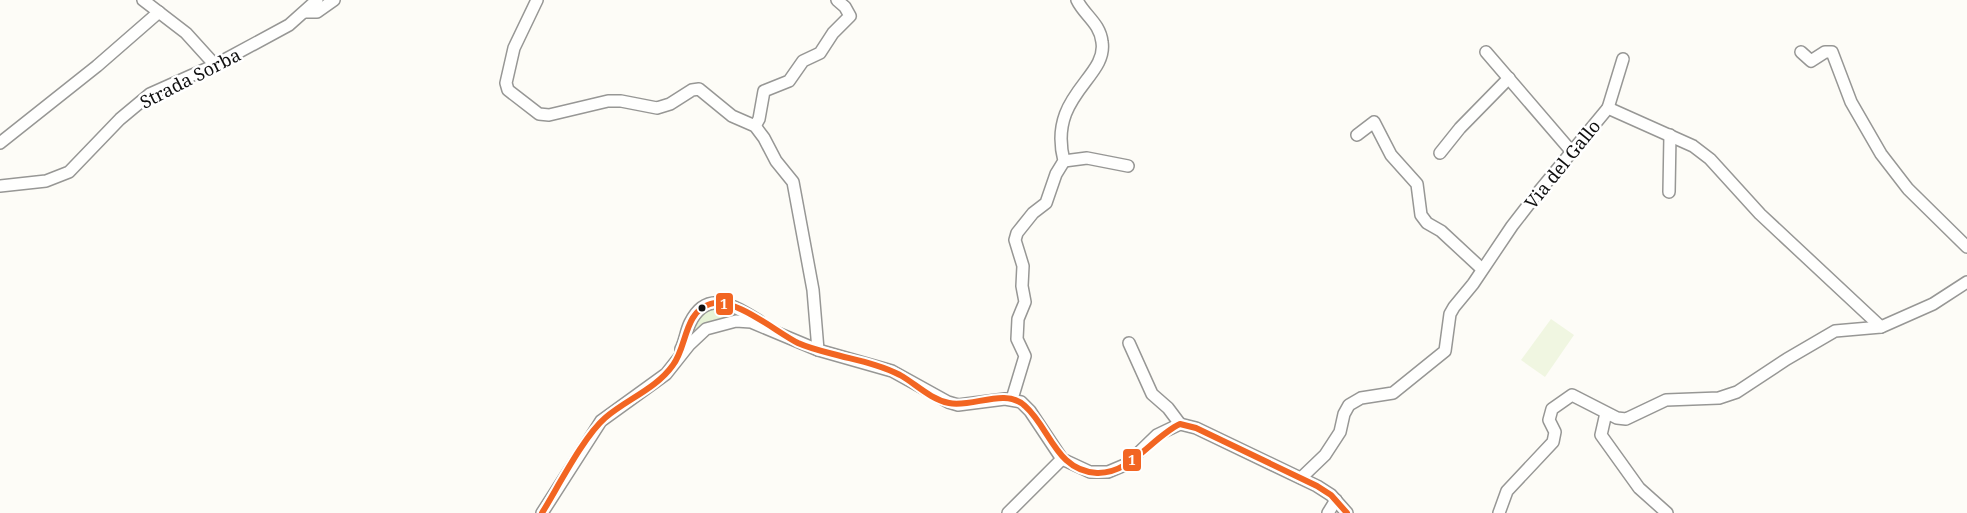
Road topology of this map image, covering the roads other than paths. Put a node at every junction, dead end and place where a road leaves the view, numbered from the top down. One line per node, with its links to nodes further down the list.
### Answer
1 (143, 0): 8 (street)
2 (317, 0): 7 (street)
3 (334, 0): 7 (street, Strada Sorba)
4 (537, 0): 15 (street)
5 (837, 0): 15 (street)
6 (1077, 0): 21 (street)
7 (304, 6): 12 (street, Strada Sorba)
8 (159, 12): 12 (street); 18 (street)
9 (1486, 52): 13 (street)
10 (1801, 52): 25 (street)
11 (1624, 59): 14 (street)
12 (215, 66): 23 (street, Strada Sorba)
13 (1509, 78): 19 (street); 20 (street)
14 (1608, 108): 17 (street, Via del Gallo); 19 (street, Via del Gallo)
15 (754, 126): 31 (street)
16 (1358, 135): 26 (street)
17 (1670, 135): 24 (street); 28 (street, Via del Gallo)
18 (0, 143)
19 (1572, 152): 26 (street, Via del Gallo)
20 (1440, 153)
21 (1064, 161): 22 (street); 33 (street)
22 (1128, 166)
23 (0, 186)
24 (1669, 192)
25 (1967, 247)
26 (1482, 269): 37 (street, Via del Gallo)
27 (1967, 282): 28 (street)
28 (1881, 327): 34 (street)
29 (772, 329): 31 (street); 32 (street); 32 (street)
30 (1129, 343): 35 (street)
31 (818, 350): 33 (street)
32 (676, 362): 39 (street)
33 (1012, 399): 36 (street)
34 (1606, 413): 43 (street); 44 (street)
35 (1180, 424): 36 (street); 37 (street)
36 (1062, 459): 40 (street)
37 (1301, 478): 38 (street)
38 (1336, 500): 41 (street); 42 (street)
39 (542, 513)
40 (1008, 513)
41 (1328, 513)
42 (1347, 513)
43 (1499, 513)
44 (1668, 513)

